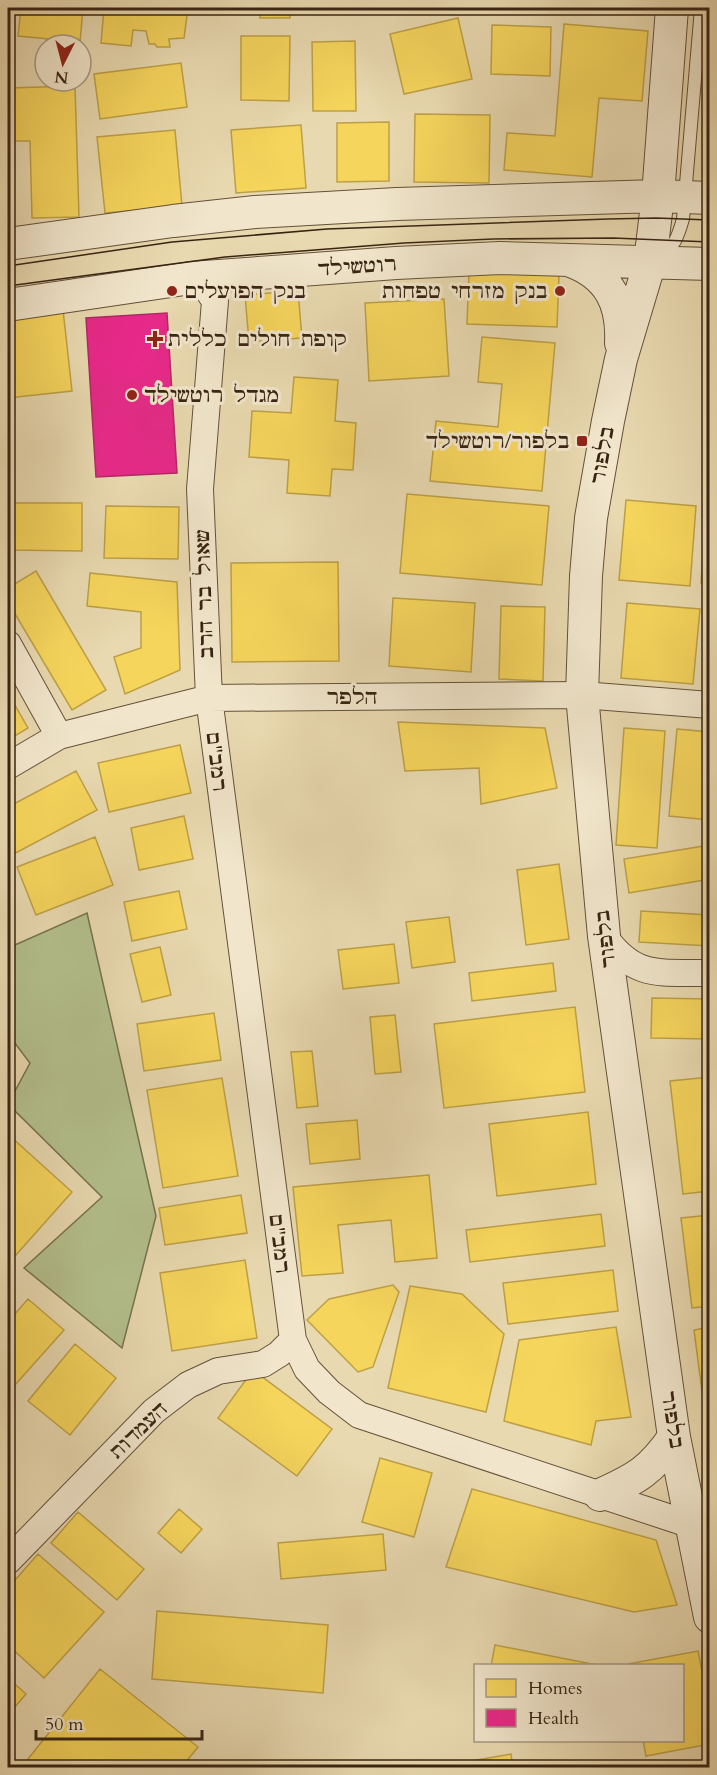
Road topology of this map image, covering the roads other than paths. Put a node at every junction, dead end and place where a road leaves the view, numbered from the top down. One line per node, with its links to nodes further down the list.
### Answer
1 (672, 8): 3 (street, בלפור)
2 (701, 8): 3 (lane, בלפור)
3 (684, 197): 4 (street); 6 (street, בלפור)
4 (8, 244)
5 (568, 260): 6 (street, רוטשילד); 8 (street, רוטשילד); 10 (street)
6 (650, 262): 7 (street, רוטשילד); 10 (street, בלפור)
7 (710, 264)
8 (191, 278): 9 (street, רוטשילד); 13 (street, שאול בר הרב)
9 (8, 305)
10 (621, 359): 12 (street, בלפור)
11 (8, 644): 15 (street)
12 (582, 695): 13 (street, הלפר); 14 (street, הלפר); 17 (street, בלפור)
13 (209, 698): 15 (street, הלפר); 19 (street, רמב"ם)
14 (710, 705)
15 (59, 736): 16 (street, הלפר)
16 (8, 766)
17 (604, 936): 18 (street); 20 (street, בלפור)
18 (710, 973)
19 (293, 1340): 21 (street, רמב"ם); 23 (street, העמדות)
20 (674, 1437): 21 (street); 22 (street, בלפור)
21 (600, 1495): 22 (street, רמב"ם)
22 (704, 1531): 24 (street, בלפור)
23 (8, 1561)
24 (710, 1617)

